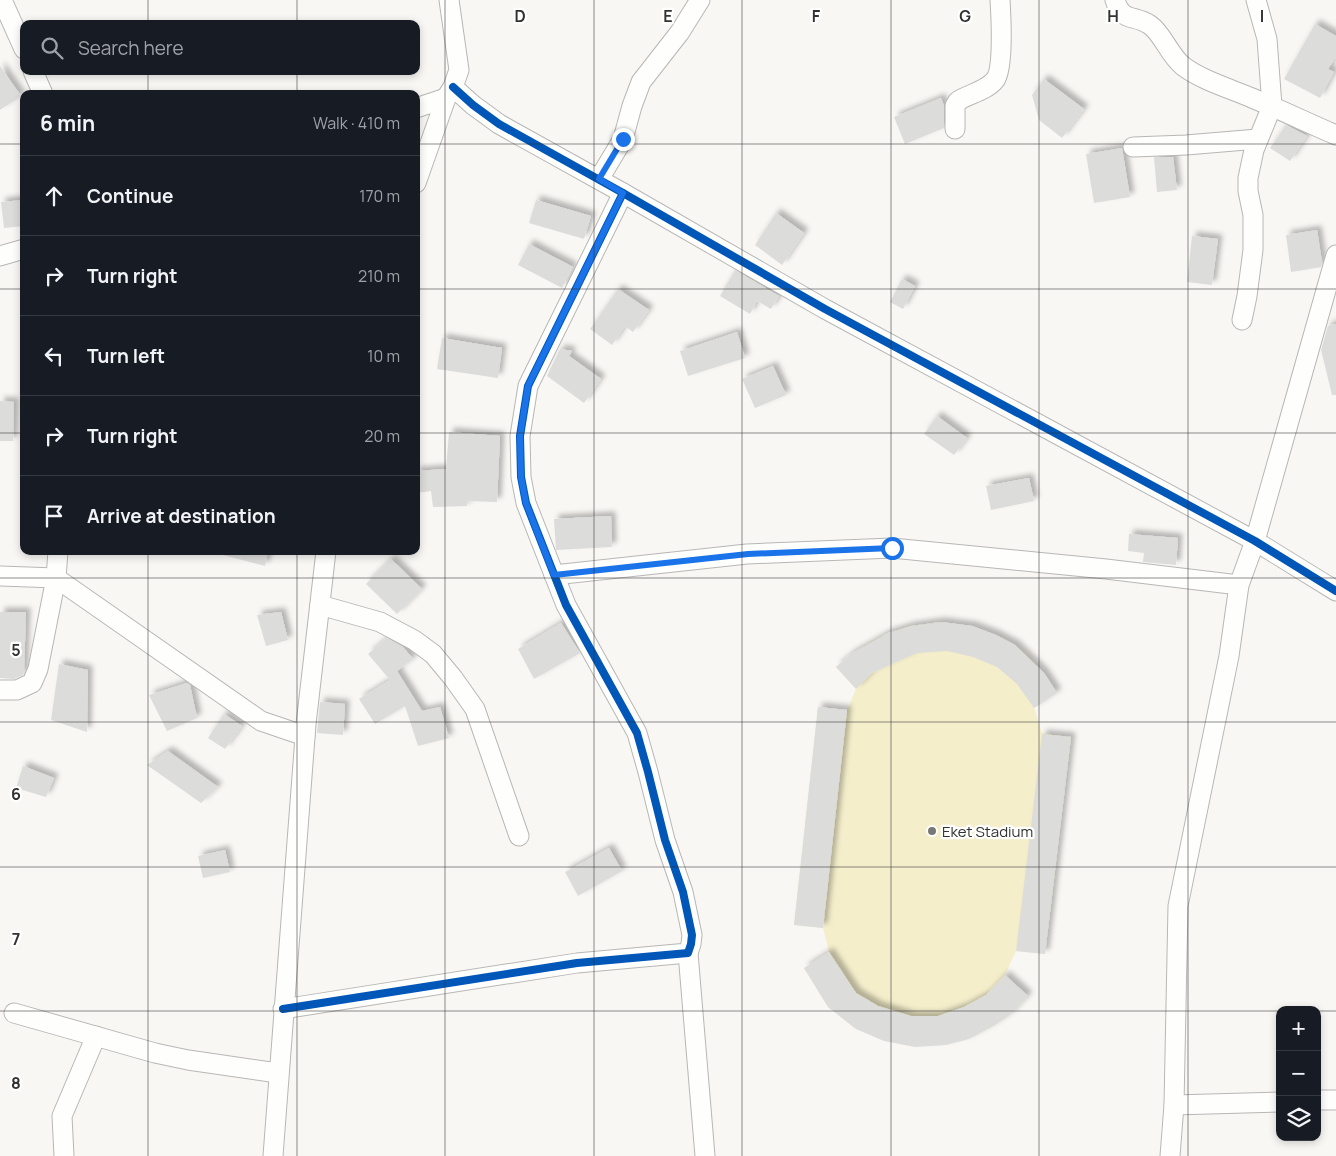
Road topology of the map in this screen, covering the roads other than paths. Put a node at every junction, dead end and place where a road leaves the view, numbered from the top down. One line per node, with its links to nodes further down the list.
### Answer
1 (2, 0): 7 (street)
2 (448, 0): 10 (street)
3 (700, 0): 18 (street)
4 (1000, 0): 13 (street)
5 (1115, 0): 12 (street)
6 (1256, 0): 12 (street)
7 (20, 40)
8 (36, 75): 9 (street)
9 (41, 90)
10 (450, 92): 11 (street); 17 (street); 18 (street)
11 (420, 106)
12 (1272, 106): 14 (street); 15 (street)
13 (955, 129)
14 (1336, 136)
15 (1258, 139): 16 (street); 23 (street)
16 (1133, 148)
17 (420, 172)
18 (599, 179): 19 (street)
19 (623, 193): 24 (street); 27 (street)
20 (20, 250): 22 (street)
21 (1336, 255): 24 (street)
22 (0, 256)
23 (1242, 320)
24 (1255, 541): 30 (street); 31 (street)
25 (58, 555): 29 (street)
26 (326, 555): 32 (street)
27 (554, 575): 30 (street); 36 (street)
28 (0, 576): 29 (street)
29 (56, 578): 33 (street); 34 (street)
30 (1239, 585): 44 (street)
31 (1336, 591)
32 (320, 605): 34 (street); 35 (street)
33 (0, 690)
34 (305, 736): 37 (street)
35 (519, 836)
36 (688, 953): 37 (street); 47 (street)
37 (283, 1009): 40 (street)
38 (14, 1013): 39 (street)
39 (96, 1036): 40 (street); 45 (street)
40 (278, 1072): 46 (street)
41 (1321, 1100): 42 (street)
42 (1336, 1100)
43 (1276, 1102): 44 (street)
44 (1174, 1105): 48 (street)
45 (64, 1156)
46 (273, 1156)
47 (705, 1156)
48 (1170, 1156)

